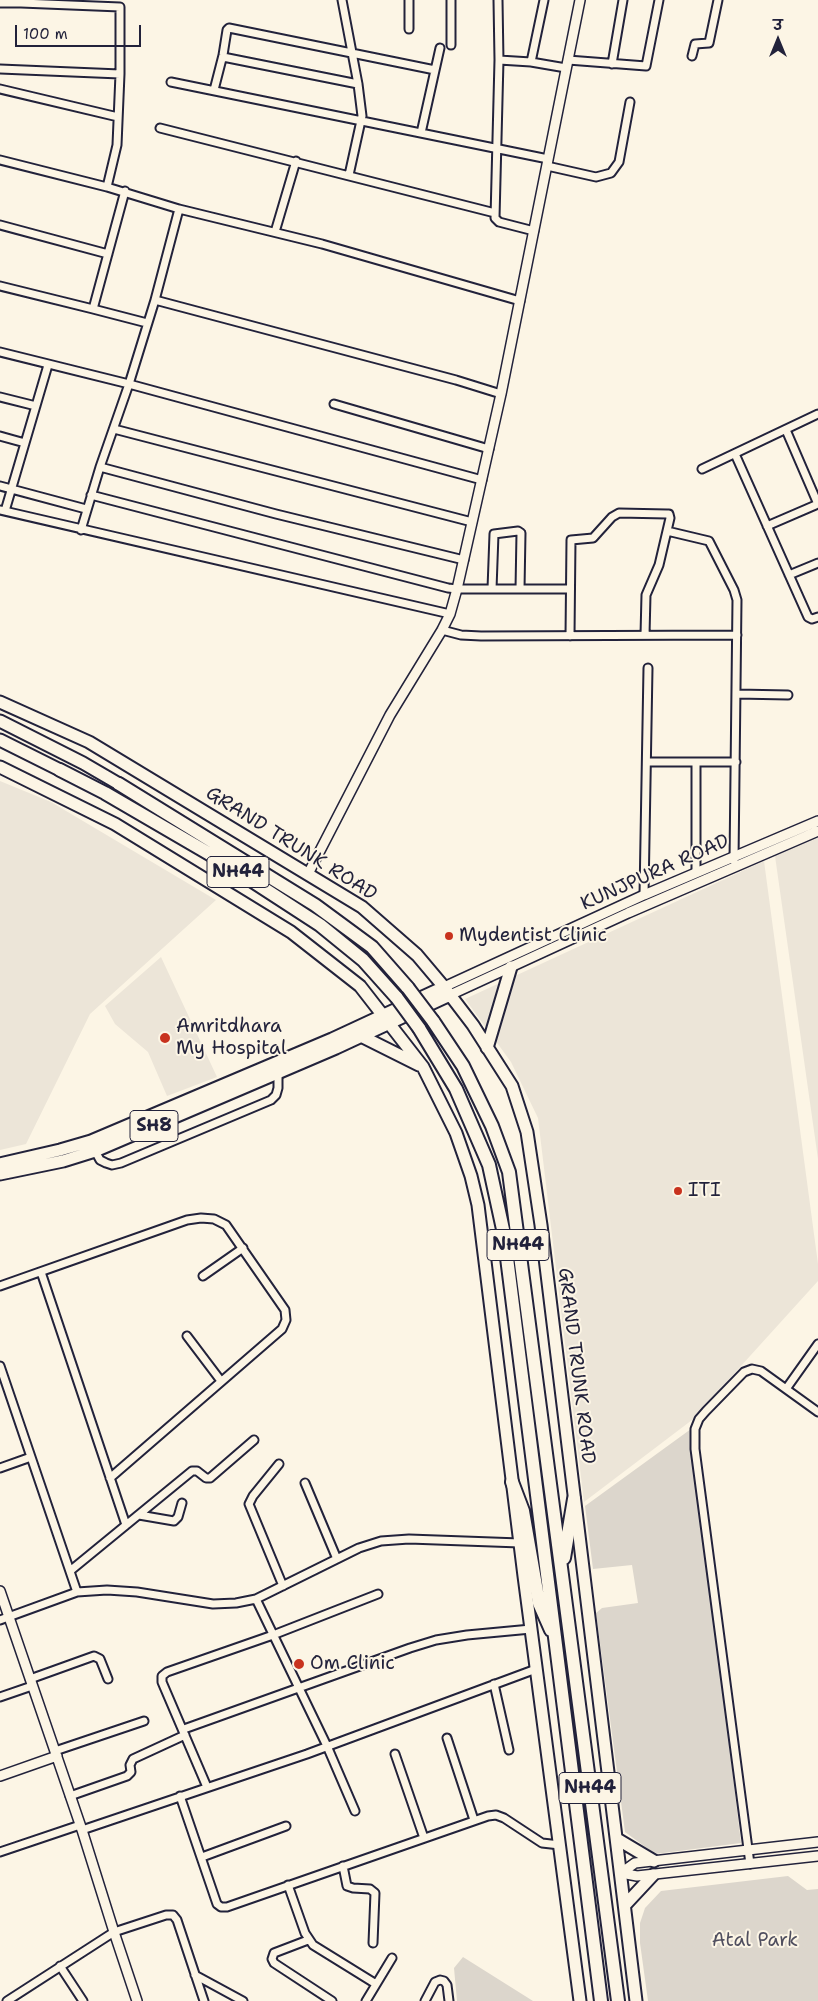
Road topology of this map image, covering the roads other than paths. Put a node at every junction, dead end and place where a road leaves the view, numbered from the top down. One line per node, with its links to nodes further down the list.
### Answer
1 (342, 0): 17 (street)
2 (409, 0): 14 (street)
3 (451, 0): 15 (street)
4 (498, 0): 20 (street)
5 (544, 0): 21 (street)
6 (580, 0): 22 (street)
7 (623, 0): 23 (street)
8 (659, 0): 23 (street)
9 (718, 0): 18 (street)
10 (21, 2): 11 (street); 12 (street)
11 (0, 3)
12 (83, 3): 13 (street)
13 (120, 4): 26 (street)
14 (409, 29)
15 (451, 45)
16 (440, 48): 25 (street)
17 (352, 54): 19 (street); 25 (street); 28 (street)
18 (692, 56)
19 (223, 57): 28 (street); 30 (street)
20 (499, 60): 21 (street); 36 (street)
21 (531, 62): 22 (street)
22 (567, 64): 23 (street); 39 (street)
23 (612, 64)
24 (0, 69): 26 (street)
25 (435, 70): 35 (street)
26 (120, 74): 32 (street)
27 (171, 82): 30 (street)
28 (358, 84): 33 (street)
29 (0, 89): 32 (street)
30 (214, 90): 33 (street)
31 (630, 102): 39 (street)
32 (118, 117): 41 (street)
33 (361, 120): 35 (street); 40 (street)
34 (160, 128): 38 (street)
35 (422, 133): 36 (street)
36 (496, 149): 39 (street); 44 (street)
37 (0, 160): 41 (street)
38 (296, 161): 40 (street); 47 (street)
39 (548, 163): 46 (street)
40 (349, 175): 44 (street)
41 (108, 186): 42 (street)
42 (125, 192): 43 (street); 48 (street)
43 (180, 209): 47 (street); 50 (street)
44 (495, 213): 46 (street)
45 (0, 225): 48 (street)
46 (534, 231): 51 (street)
47 (275, 232): 51 (street)
48 (108, 254): 52 (street)
49 (0, 286): 52 (street)
50 (155, 300): 53 (street); 57 (street)
51 (520, 301): 57 (street)
52 (93, 309): 53 (street)
53 (147, 323): 56 (street)
54 (0, 352): 55 (street)
55 (48, 365): 56 (street); 60 (street)
56 (129, 384): 62 (street); 70 (street)
57 (501, 394): 66 (street)
58 (0, 396): 60 (street)
59 (334, 404): 66 (street)
60 (36, 406): 65 (street)
61 (818, 414): 63 (street)
62 (114, 429): 68 (street); 77 (street)
63 (786, 430): 67 (street); 74 (street)
64 (0, 436): 65 (street)
65 (25, 443): 72 (street)
66 (489, 449): 70 (street)
67 (735, 454): 69 (street); 78 (street)
68 (100, 467): 73 (street); 81 (street)
69 (702, 469)
70 (482, 480): 77 (street)
71 (0, 486): 72 (street)
72 (10, 489): 75 (street); 76 (street)
73 (91, 496): 76 (street); 86 (street)
74 (818, 504): 78 (street)
75 (2, 510): 79 (street)
76 (86, 510): 79 (street)
77 (472, 522): 81 (street)
78 (767, 526): 83 (street)
79 (81, 530): 88 (street)
80 (667, 531): 87 (street); 91 (street); 92 (street)
81 (464, 560): 86 (street)
82 (818, 563): 83 (street)
83 (789, 575): 89 (street)
84 (492, 589): 85 (street); 85 (street); 86 (street)
85 (520, 589): 87 (street)
86 (457, 590): 88 (street)
87 (570, 590): 93 (street)
88 (450, 614): 90 (street)
89 (818, 617)
90 (442, 630): 93 (street); 111 (street)
91 (645, 635): 92 (street); 93 (street)
92 (737, 635): 95 (street)
93 (570, 636)
94 (648, 668): 100 (street)
95 (737, 694): 96 (street); 102 (street)
96 (788, 695)
97 (0, 702): 111 (main road, GRAND TRUNK ROAD)
98 (0, 721): 105 (main road, NH44)
99 (0, 740): 104 (main road, NH44)
100 (647, 762): 101 (street); 112 (street)
101 (696, 762): 102 (street); 110 (street)
102 (736, 762): 108 (street)
103 (0, 766): 116 (main road)
104 (60, 770): 157 (highway, NH44, bridge)
105 (119, 784): 148 (highway, NH44, bridge)
106 (818, 821): 108 (street, KUNJPURA ROAD)
107 (818, 831): 109 (street, KUNJPURA ROAD)
108 (734, 856): 109 (street); 110 (street, KUNJPURA ROAD)
109 (734, 866): 113 (street, KUNJPURA ROAD)
110 (696, 872): 112 (street, KUNJPURA ROAD)
111 (308, 874): 115 (main road, GRAND TRUNK ROAD)
112 (644, 895): 113 (street, KUNJPURA ROAD)
113 (618, 912): 114 (street, KUNJPURA ROAD)
114 (508, 963): 115 (street, KUNJPURA ROAD); 118 (main road)
115 (447, 991): 116 (main road, SH8); 118 (main road, GRAND TRUNK ROAD)
116 (387, 1019): 117 (main road, SH8); 119 (main road); 121 (main road, SH8)
117 (361, 1036): 119 (main road); 120 (main road, SH8)
118 (487, 1048): 141 (main road, GRAND TRUNK ROAD)
119 (423, 1067): 139 (main road)
120 (278, 1073): 121 (main road, SH8); 121 (street)
121 (93, 1146): 122 (main road, SH8); 123 (main road, SH8)
122 (0, 1164)
123 (0, 1174)
124 (244, 1248): 125 (street); 126 (street); 131 (street)
125 (41, 1272): 127 (street); 138 (street)
126 (203, 1276)
127 (0, 1286)
128 (187, 1336): 131 (street)
129 (818, 1344): 132 (street)
130 (0, 1366): 135 (street)
131 (222, 1381): 138 (street)
132 (786, 1389): 133 (street); 183 (street)
133 (818, 1412)
134 (254, 1440): 143 (street)
135 (31, 1457): 137 (street); 147 (street)
136 (279, 1464): 149 (street)
137 (0, 1468)
138 (110, 1478): 144 (street)
139 (512, 1482): 145 (main road); 157 (highway)
140 (305, 1483): 146 (street)
141 (574, 1500): 148 (highway); 180 (main road, GRAND TRUNK ROAD)
142 (182, 1503): 143 (street)
143 (139, 1515): 144 (street)
144 (126, 1525): 147 (street)
145 (520, 1543): 146 (street); 155 (main road)
146 (338, 1559): 149 (street)
147 (70, 1571): 151 (street)
148 (562, 1576): 212 (highway, NH44)
149 (283, 1586): 153 (street)
150 (0, 1591): 154 (street)
151 (77, 1592): 153 (street); 154 (street)
152 (378, 1594): 156 (street)
153 (256, 1599): 156 (street)
154 (4, 1618): 160 (street)
155 (531, 1629): 158 (main road); 162 (street)
156 (273, 1635): 162 (street); 165 (street)
157 (555, 1639): 211 (highway, NH44)
158 (536, 1669): 161 (street); 182 (main road)
159 (108, 1679): 160 (street)
160 (31, 1682): 163 (street); 169 (street)
161 (494, 1684): 167 (street); 168 (street)
162 (299, 1689): 165 (street); 167 (street)
163 (0, 1697)
164 (144, 1721): 169 (street)
165 (184, 1732): 172 (street); 173 (street)
166 (447, 1738): 176 (street)
167 (327, 1746): 172 (street); 175 (street)
168 (509, 1750)
169 (56, 1754): 171 (street); 173 (street)
170 (395, 1754): 179 (street)
171 (0, 1776)
172 (207, 1787): 174 (street)
173 (70, 1796): 178 (street)
174 (180, 1796): 178 (street); 186 (street)
175 (355, 1811)
176 (474, 1820): 179 (street); 182 (street)
177 (286, 1826): 186 (street)
178 (81, 1827): 184 (street); 194 (street)
179 (424, 1838): 189 (street)
180 (617, 1839): 187 (main road); 190 (main road, GRAND TRUNK ROAD)
181 (818, 1842): 183 (street)
182 (560, 1845): 210 (main road)
183 (748, 1850): 187 (street); 188 (street)
184 (0, 1852)
185 (818, 1856): 188 (street)
186 (202, 1857): 192 (street)
187 (654, 1861): 190 (street)
188 (750, 1864): 191 (street)
189 (343, 1866): 192 (street); 196 (street)
190 (621, 1873): 191 (street); 193 (main road, GRAND TRUNK ROAD)
191 (653, 1875): 193 (main road)
192 (288, 1885): 195 (street)
193 (625, 1905): 213 (main road, GRAND TRUNK ROAD)
194 (114, 1932): 198 (street); 199 (street); 203 (street)
195 (308, 1940): 200 (street); 206 (street)
196 (373, 1943)
197 (392, 1958): 200 (street)
198 (60, 1966): 201 (street); 202 (street)
199 (195, 1975): 204 (street); 205 (street)
200 (376, 1984): 207 (street)
201 (7, 2001)
202 (83, 2001)
203 (137, 2001)
204 (204, 2001)
205 (244, 2001)
206 (332, 2001)
207 (366, 2001)
208 (424, 2001): 209 (street)
209 (448, 2001)
210 (580, 2001)
211 (601, 2001)
212 (618, 2001)
213 (636, 2001)

